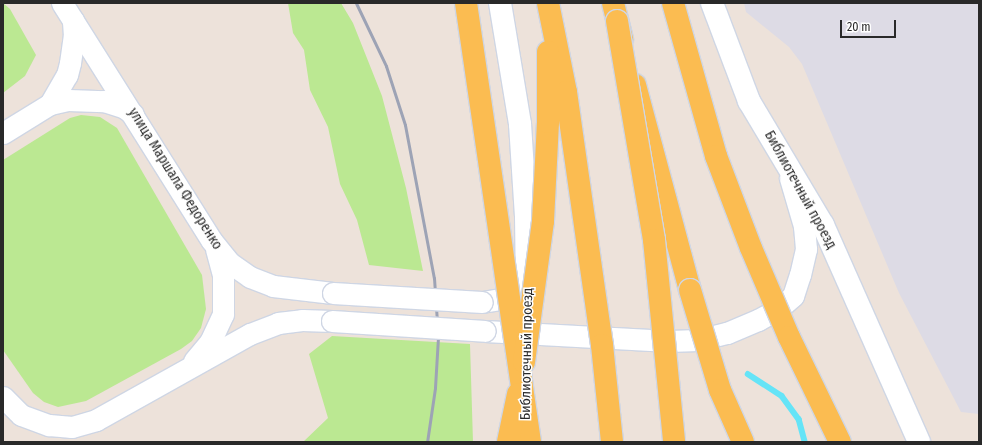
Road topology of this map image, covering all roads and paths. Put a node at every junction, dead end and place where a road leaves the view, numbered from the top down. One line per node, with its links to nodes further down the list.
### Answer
1 (466, 3): 20 (main road, bridge)
2 (500, 3): 14 (main road, Библиотечный проезд)
3 (545, 3): 18 (main road, bridge)
4 (548, 3): 21 (main road, bridge)
5 (673, 3): 24 (main road, bridge)
6 (712, 3): 12 (main road, Библиотечный проезд)
7 (68, 11): 9 (street); 10 (street, улица Маршала Федоренко)
8 (615, 12): 22 (main road, bridge); 23 (main road, bridge)
9 (50, 104): 10 (street); 11 (street)
10 (135, 116): 13 (street, улица Маршала Федоренко)
11 (3, 133)
12 (786, 163): 15 (street); 25 (main road, Библиотечный проезд)
13 (212, 241): 14 (street, улица Маршала Федоренко, bridge); 16 (street)
14 (528, 262): 15 (main road, Библиотечный проезд)
15 (527, 333): 16 (street, bridge); 19 (main road, Библиотечный проезд)
16 (185, 371): 17 (street)
17 (3, 397)
18 (508, 442)
19 (526, 442)
20 (530, 442)
21 (612, 442)
22 (674, 442)
23 (743, 442)
24 (840, 442)
25 (919, 442)

